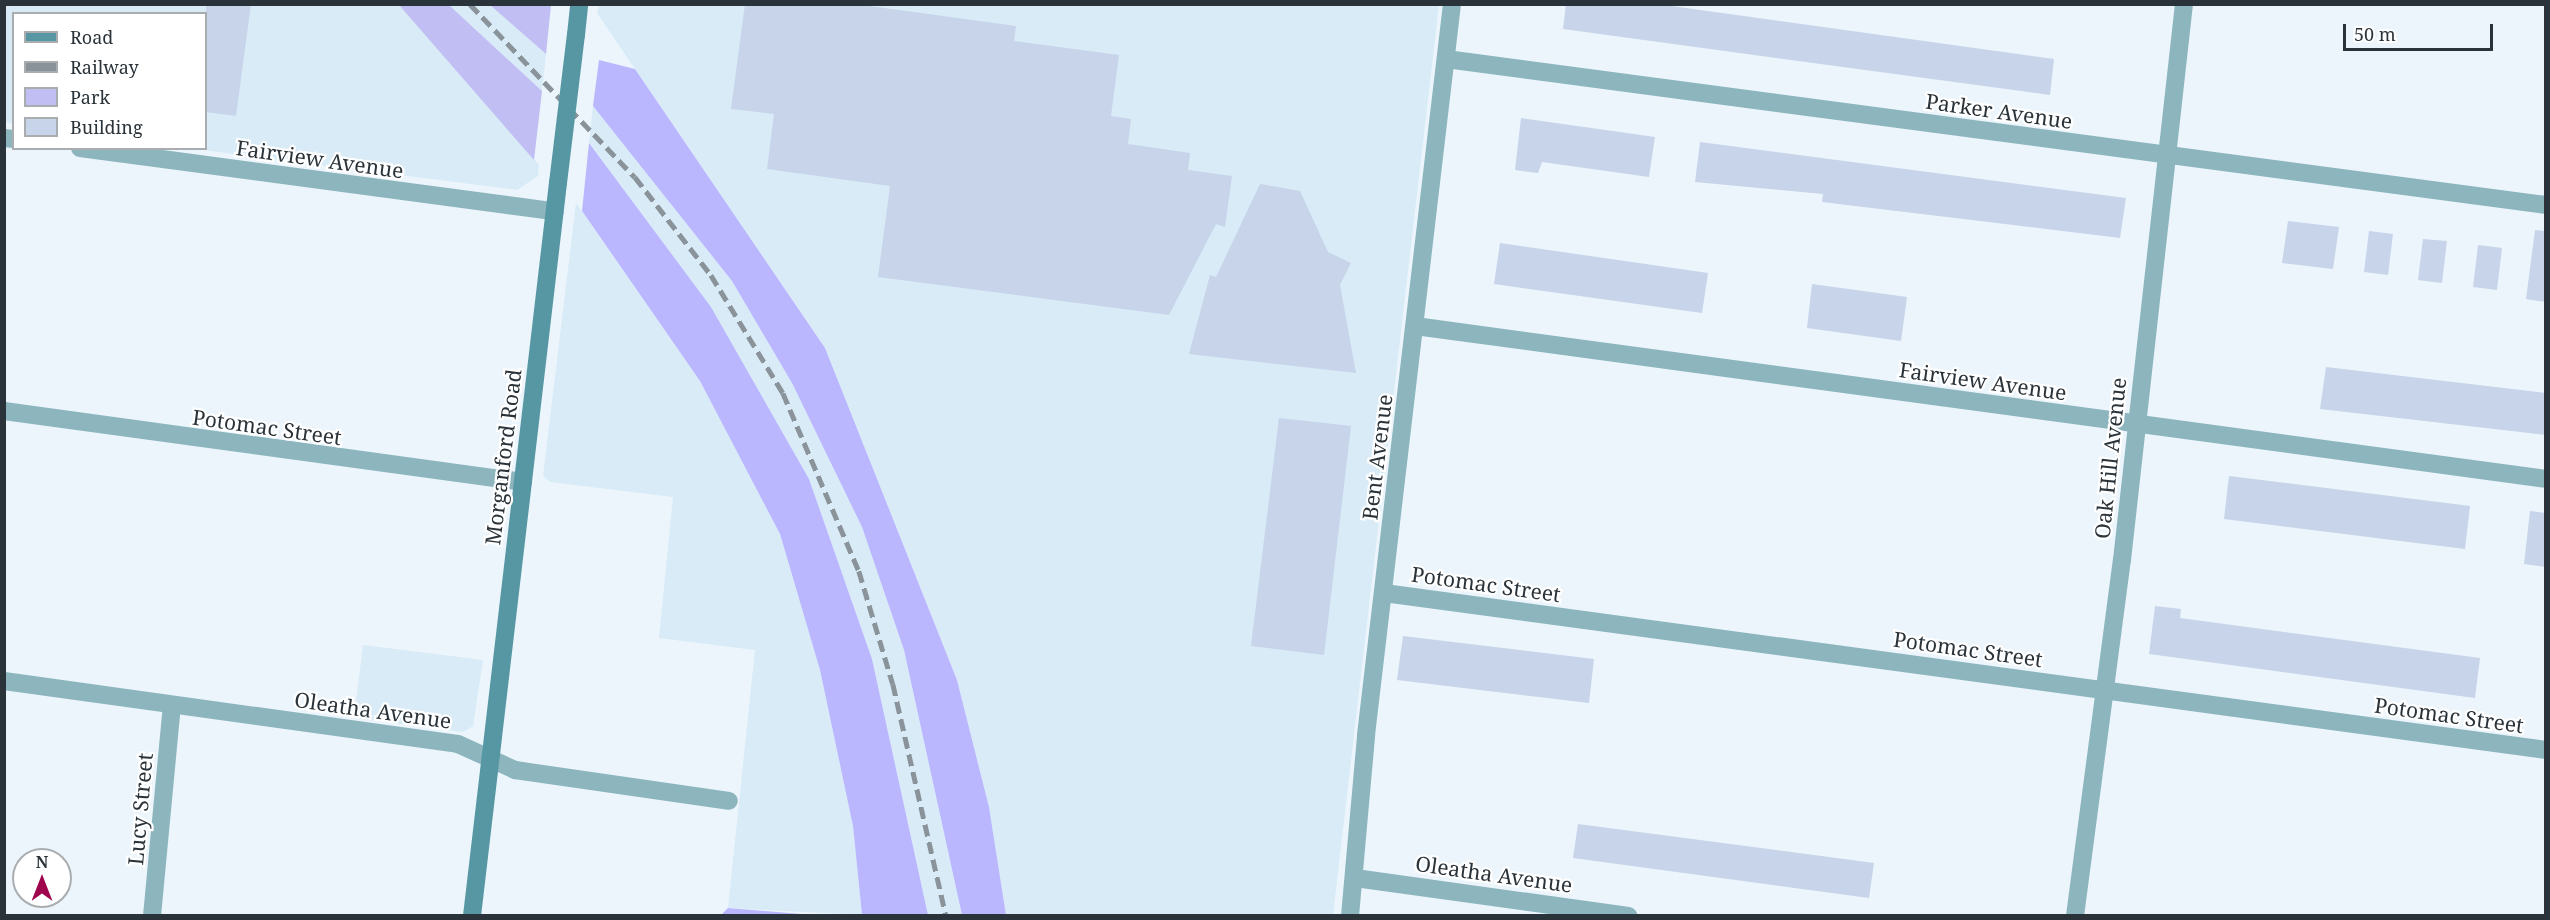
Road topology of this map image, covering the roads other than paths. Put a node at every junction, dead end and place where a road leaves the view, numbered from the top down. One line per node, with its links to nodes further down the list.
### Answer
1 (579, 4): 8 (street, Morganford Road, bridge)
2 (1452, 4): 4 (street, Bent Avenue)
3 (2184, 4): 6 (street, Oak Hill Avenue)
4 (1446, 59): 6 (street, Parker Avenue); 9 (street, Bent Avenue)
5 (95, 150): 8 (street, Fairview Avenue)
6 (2167, 156): 7 (street, Parker Avenue); 11 (street, Oak Hill Avenue)
7 (2546, 205)
8 (555, 211): 13 (street, Morganford Road)
9 (1415, 326): 11 (street, Fairview Avenue); 14 (street, Bent Avenue)
10 (4, 411): 13 (street, Potomac Street)
11 (2136, 425): 12 (street, Fairview Avenue); 16 (street, Oak Hill Avenue)
12 (2546, 478)
13 (523, 482): 19 (street, Morganford Road)
14 (1384, 593): 16 (street, Potomac Street); 21 (street, Bent Avenue)
15 (4, 681): 17 (street, Oleatha Avenue)
16 (2104, 690): 18 (street, Potomac Street); 26 (street, Oak Hill Avenue)
17 (172, 705): 19 (street, Oleatha Avenue); 22 (street, Lucy Street)
18 (2546, 750)
19 (490, 758): 20 (street, Oleatha Avenue); 23 (street, Morganford Road)
20 (729, 801)
21 (1354, 878): 24 (street, Bent Avenue); 25 (street, Oleatha Avenue)
22 (152, 915)
23 (472, 915)
24 (1350, 915)
25 (1628, 915)
26 (2075, 915)

